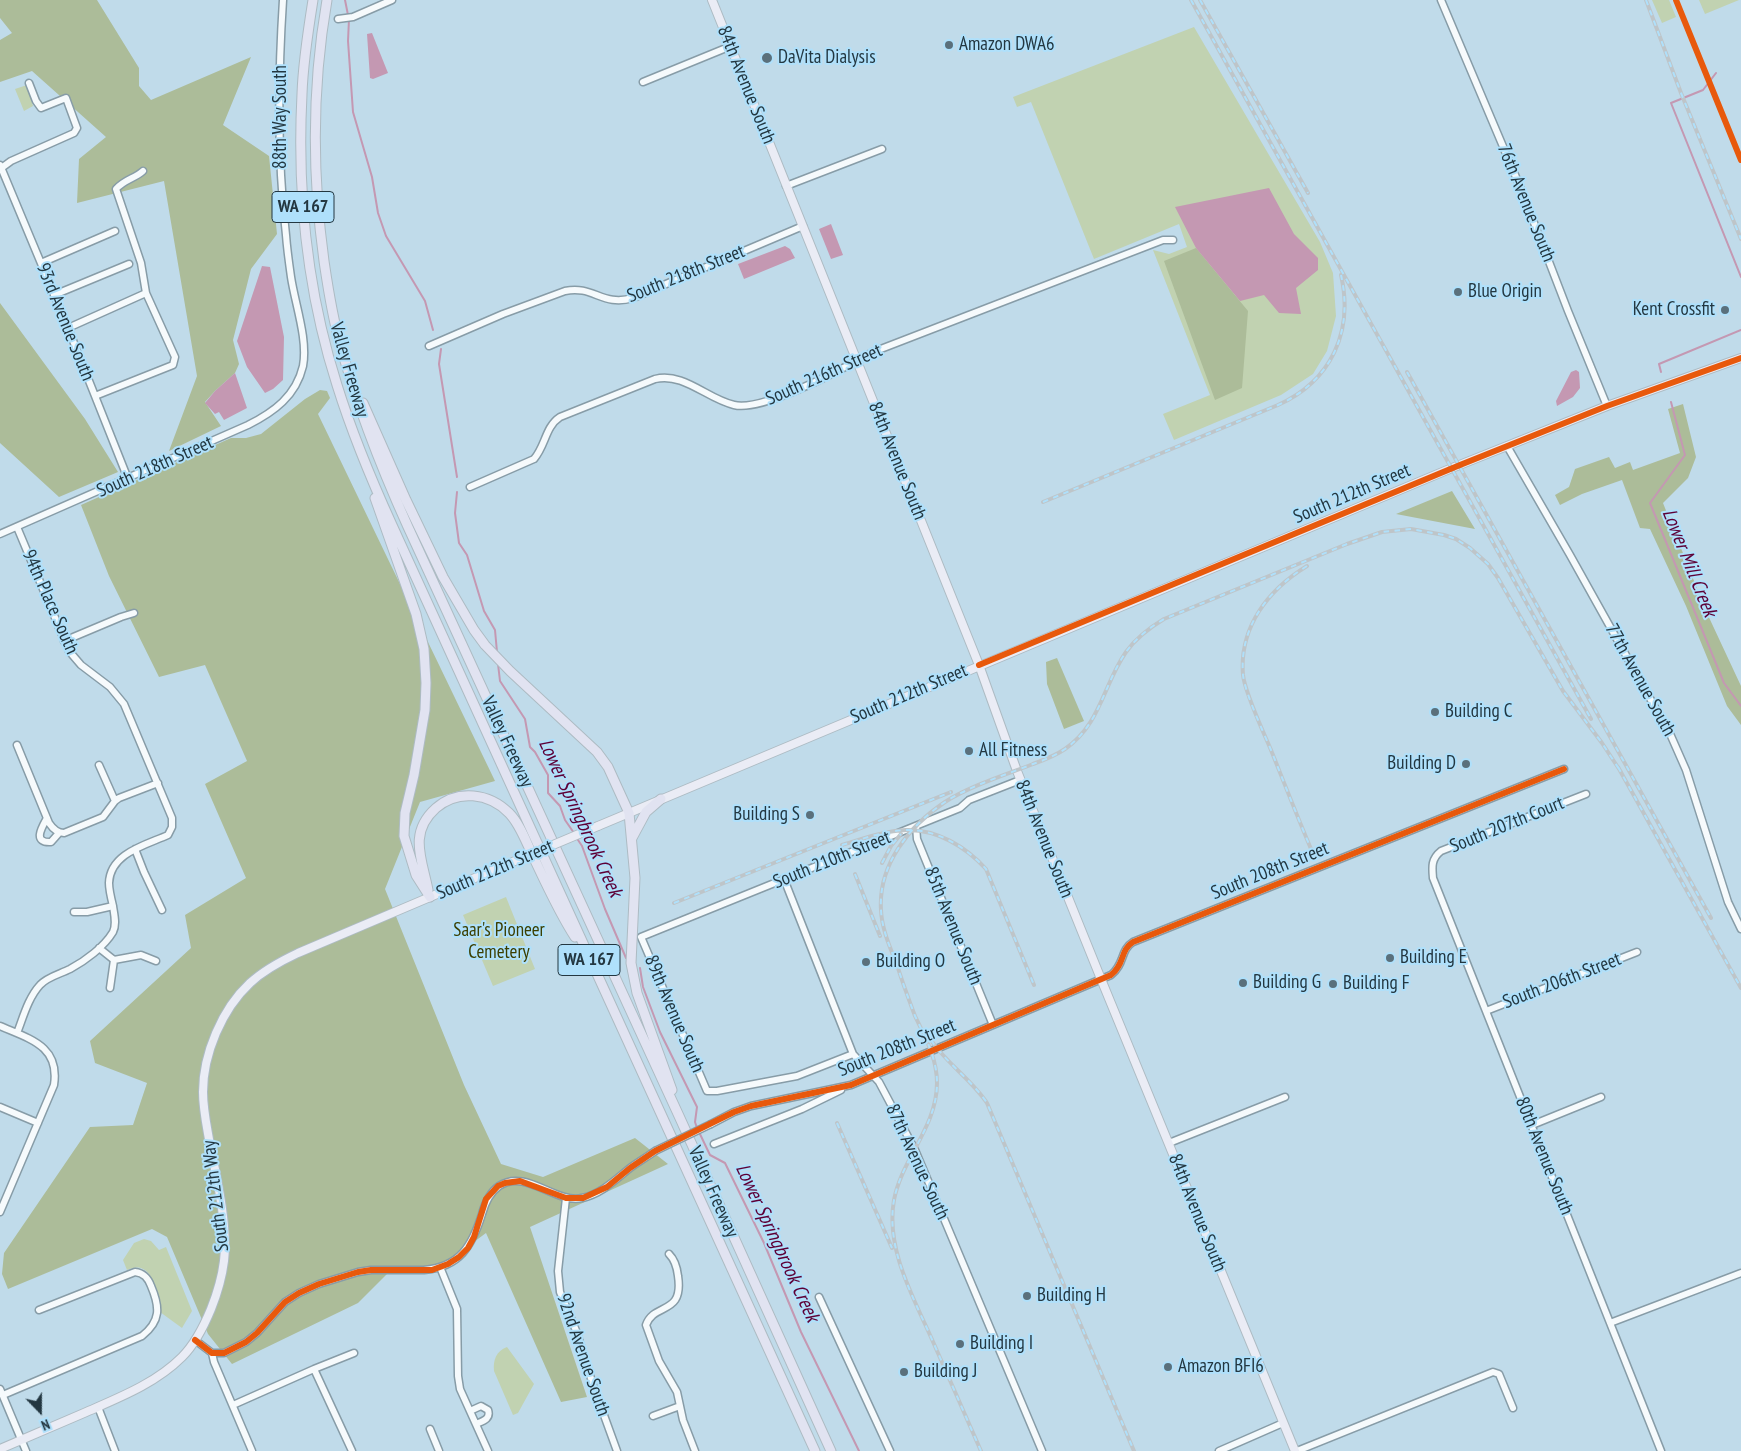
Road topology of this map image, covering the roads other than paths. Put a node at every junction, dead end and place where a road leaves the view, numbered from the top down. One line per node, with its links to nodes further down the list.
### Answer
1 (283, 0): 27 (street, 88th Way South)
2 (313, 0): 31 (highway, Valley Freeway / WA 167)
3 (327, 0): 26 (highway, Valley Freeway / WA 167)
4 (392, 0): 7 (street)
5 (712, 0): 8 (main road, 84th Avenue South)
6 (1441, 0): 29 (street, 76th Avenue South)
7 (338, 19)
8 (730, 46): 9 (street); 14 (main road, 84th Avenue South)
9 (643, 82)
10 (29, 84): 12 (street)
11 (882, 149): 14 (street)
12 (0, 168): 18 (street, 93rd Avenue South)
13 (143, 171): 20 (street)
14 (786, 186): 15 (main road, 84th Avenue South)
15 (803, 226): 23 (street, South 218th Street); 25 (main road, 84th Avenue South)
16 (115, 231): 18 (street)
17 (1173, 240): 25 (street, South 216th Street)
18 (40, 262): 21 (street, 93rd Avenue South)
19 (128, 264): 21 (street)
20 (146, 293): 22 (street); 28 (street)
21 (54, 295): 22 (street, 93rd Avenue South)
22 (68, 328): 28 (street, 93rd Avenue South)
23 (429, 346)
24 (1741, 358): 29 (main road, South 212th Street)
25 (857, 361): 33 (street, South 216th Street); 38 (main road, 84th Avenue South)
26 (350, 376): 47 (highway); 81 (highway, Valley Freeway / WA 167)
27 (297, 382): 32 (street, South 218th Street)
28 (95, 396): 32 (street, 93rd Avenue South)
29 (1607, 406): 30 (main road, South 212th Street)
30 (1507, 446): 38 (main road, South 212th Street); 60 (street, 77th Avenue South)
31 (366, 467): 55 (highway); 67 (highway, Valley Freeway / WA 167)
32 (128, 479): 34 (street, South 218th Street)
33 (470, 487)
34 (17, 527): 35 (street, South 218th Street); 37 (street, 94th Place South)
35 (0, 534)
36 (134, 613): 37 (street)
37 (64, 641): 43 (street, 94th Place South)
38 (978, 665): 42 (main road, 84th Avenue South); 45 (main road, South 212th Street)
39 (18, 745): 48 (street)
40 (99, 765): 46 (street)
41 (1564, 769): 68 (street, South 208th Street)
42 (1020, 780): 49 (street, South 210th Street); 68 (main road, 84th Avenue South)
43 (158, 783): 46 (street); 52 (street, 94th Place South)
44 (1586, 794): 53 (street, South 207th Court)
45 (661, 799): 47 (main road, South 212th Street); 51 (highway)
46 (115, 801): 50 (street)
47 (628, 813): 51 (highway); 55 (main road, South 212th Street, bridge)
48 (48, 820): 50 (street); 50 (street)
49 (916, 826): 54 (street, South 210th Street); 72 (street, 85th Avenue South)
50 (59, 833)
51 (631, 840): 81 (highway)
52 (135, 850): 56 (street); 57 (street)
53 (1432, 861): 70 (street, 80th Avenue South)
54 (784, 879): 62 (street, South 210th Street); 75 (street, 87th Avenue South)
55 (430, 897): 67 (highway); 73 (main road, South 212th Street)
56 (113, 906): 59 (street); 63 (street)
57 (162, 910)
58 (1741, 911): 60 (street)
59 (74, 912)
60 (1733, 914): 61 (street, 77th Avenue South)
61 (1741, 929)
62 (641, 937): 75 (street, 89th Avenue South)
63 (99, 948): 65 (street); 74 (street)
64 (1638, 952): 70 (street, South 206th Street)
65 (114, 960): 66 (street); 69 (street)
66 (156, 961)
67 (590, 962): 118 (highway, Valley Freeway / WA 167)
68 (1100, 980): 72 (street, South 208th Street); 84 (main road, 84th Avenue South)
69 (110, 988)
70 (1486, 1011): 83 (street, 80th Avenue South)
71 (0, 1026): 74 (street)
72 (993, 1026): 76 (street, South 208th Street)
73 (218, 1029): 94 (main road, South 212th Way)
74 (17, 1033): 82 (street)
75 (853, 1054): 76 (street, 87th Avenue South)
76 (873, 1076): 77 (street, South 208th Street); 121 (street, 87th Avenue South)
77 (852, 1085): 85 (street); 86 (street, South 208th Street, bridge)
78 (1285, 1097): 84 (street)
79 (1601, 1098): 83 (street)
80 (0, 1107): 82 (street)
81 (679, 1116): 119 (highway, Valley Freeway / WA 167)
82 (38, 1123): 87 (street)
83 (1532, 1125): 93 (street, 80th Avenue South)
84 (1168, 1143): 105 (main road, 84th Avenue South)
85 (714, 1144)
86 (566, 1198): 89 (street, South 208th Street); 116 (street, 92nd Avenue South)
87 (0, 1212)
88 (668, 1254): 100 (street)
89 (440, 1267): 95 (street, South 208th Street); 103 (street)
90 (1741, 1273): 93 (street)
91 (819, 1297): 120 (street)
92 (39, 1310): 98 (street)
93 (1610, 1323): 124 (street, 80th Avenue South)
94 (195, 1340): 95 (street); 101 (main road, South 212th Way)
95 (212, 1353): 99 (street)
96 (354, 1353): 97 (street)
97 (314, 1369): 99 (street); 113 (street)
98 (1, 1392): 108 (street)
99 (233, 1405): 112 (street)
100 (680, 1406): 104 (street); 117 (street)
101 (98, 1407): 108 (main road); 111 (street)
102 (1513, 1408): 123 (street)
103 (470, 1410): 106 (street); 106 (street)
104 (653, 1416)
105 (1284, 1423): 122 (street); 123 (main road, 84th Avenue South)
106 (476, 1424): 115 (street)
107 (430, 1429): 114 (street)
108 (22, 1440): 109 (main road); 110 (street)
109 (0, 1449)
110 (26, 1451)
111 (115, 1451)
112 (252, 1451)
113 (352, 1451)
114 (439, 1451)
115 (488, 1451)
116 (617, 1451)
117 (695, 1451)
118 (815, 1451)
119 (831, 1451)
120 (890, 1451)
121 (1042, 1451)
122 (1219, 1451)
123 (1296, 1451)
124 (1660, 1451)

